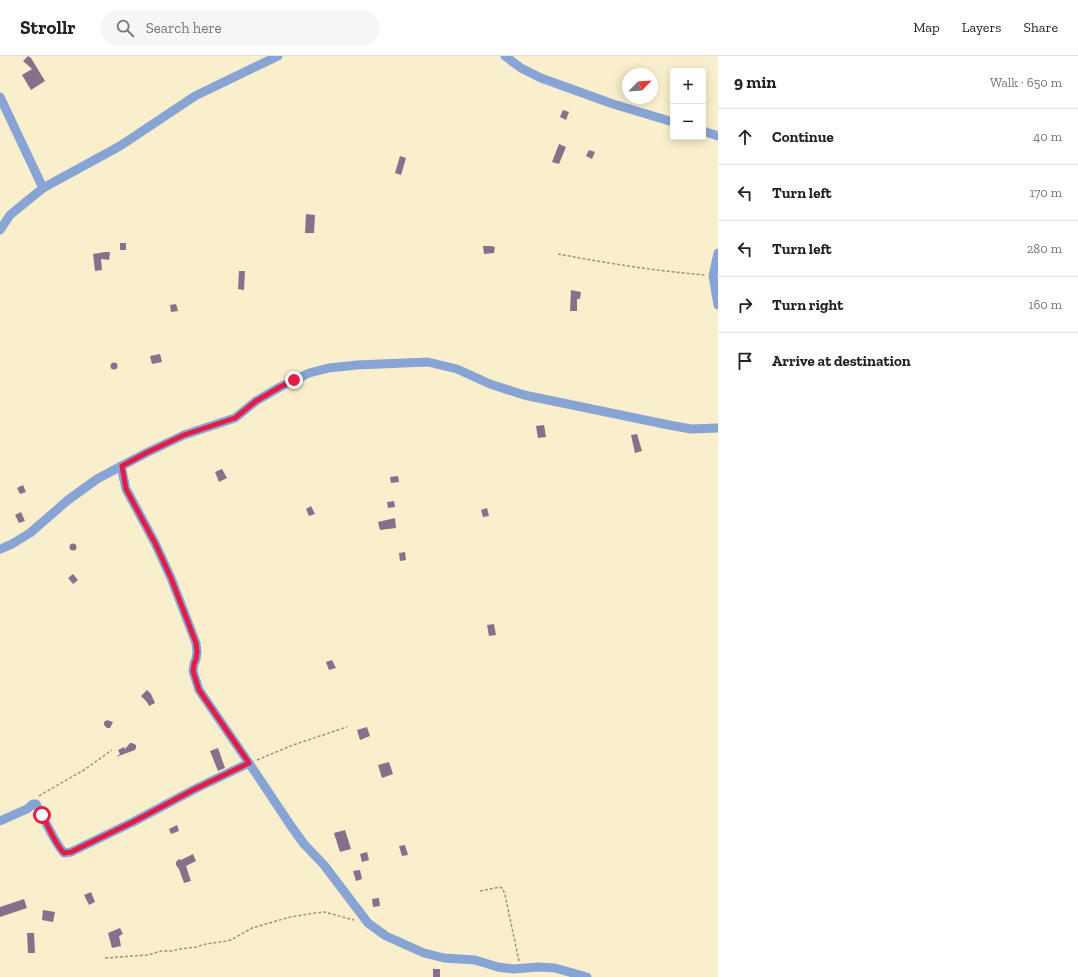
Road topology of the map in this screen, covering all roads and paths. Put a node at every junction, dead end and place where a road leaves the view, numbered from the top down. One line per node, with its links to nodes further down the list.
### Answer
1 (278, 56): 7 (street)
2 (505, 56): 4 (street)
3 (0, 97): 7 (street)
4 (670, 121)
5 (706, 132): 6 (street)
6 (718, 136)
7 (43, 188): 8 (street)
8 (0, 230)
9 (718, 253): 11 (street)
10 (558, 254): 11 (path)
11 (713, 276): 12 (street)
12 (718, 305)
13 (718, 428): 14 (street)
14 (122, 466): 15 (street); 18 (street)
15 (0, 549)
16 (347, 727): 18 (path)
17 (112, 750): 19 (path)
18 (249, 763): 19 (street); 22 (street)
19 (36, 804): 20 (street)
20 (0, 821)
21 (480, 892): 24 (path)
22 (368, 923): 23 (path); 24 (street)
23 (105, 958)
24 (521, 969): 25 (street)
25 (587, 977)

